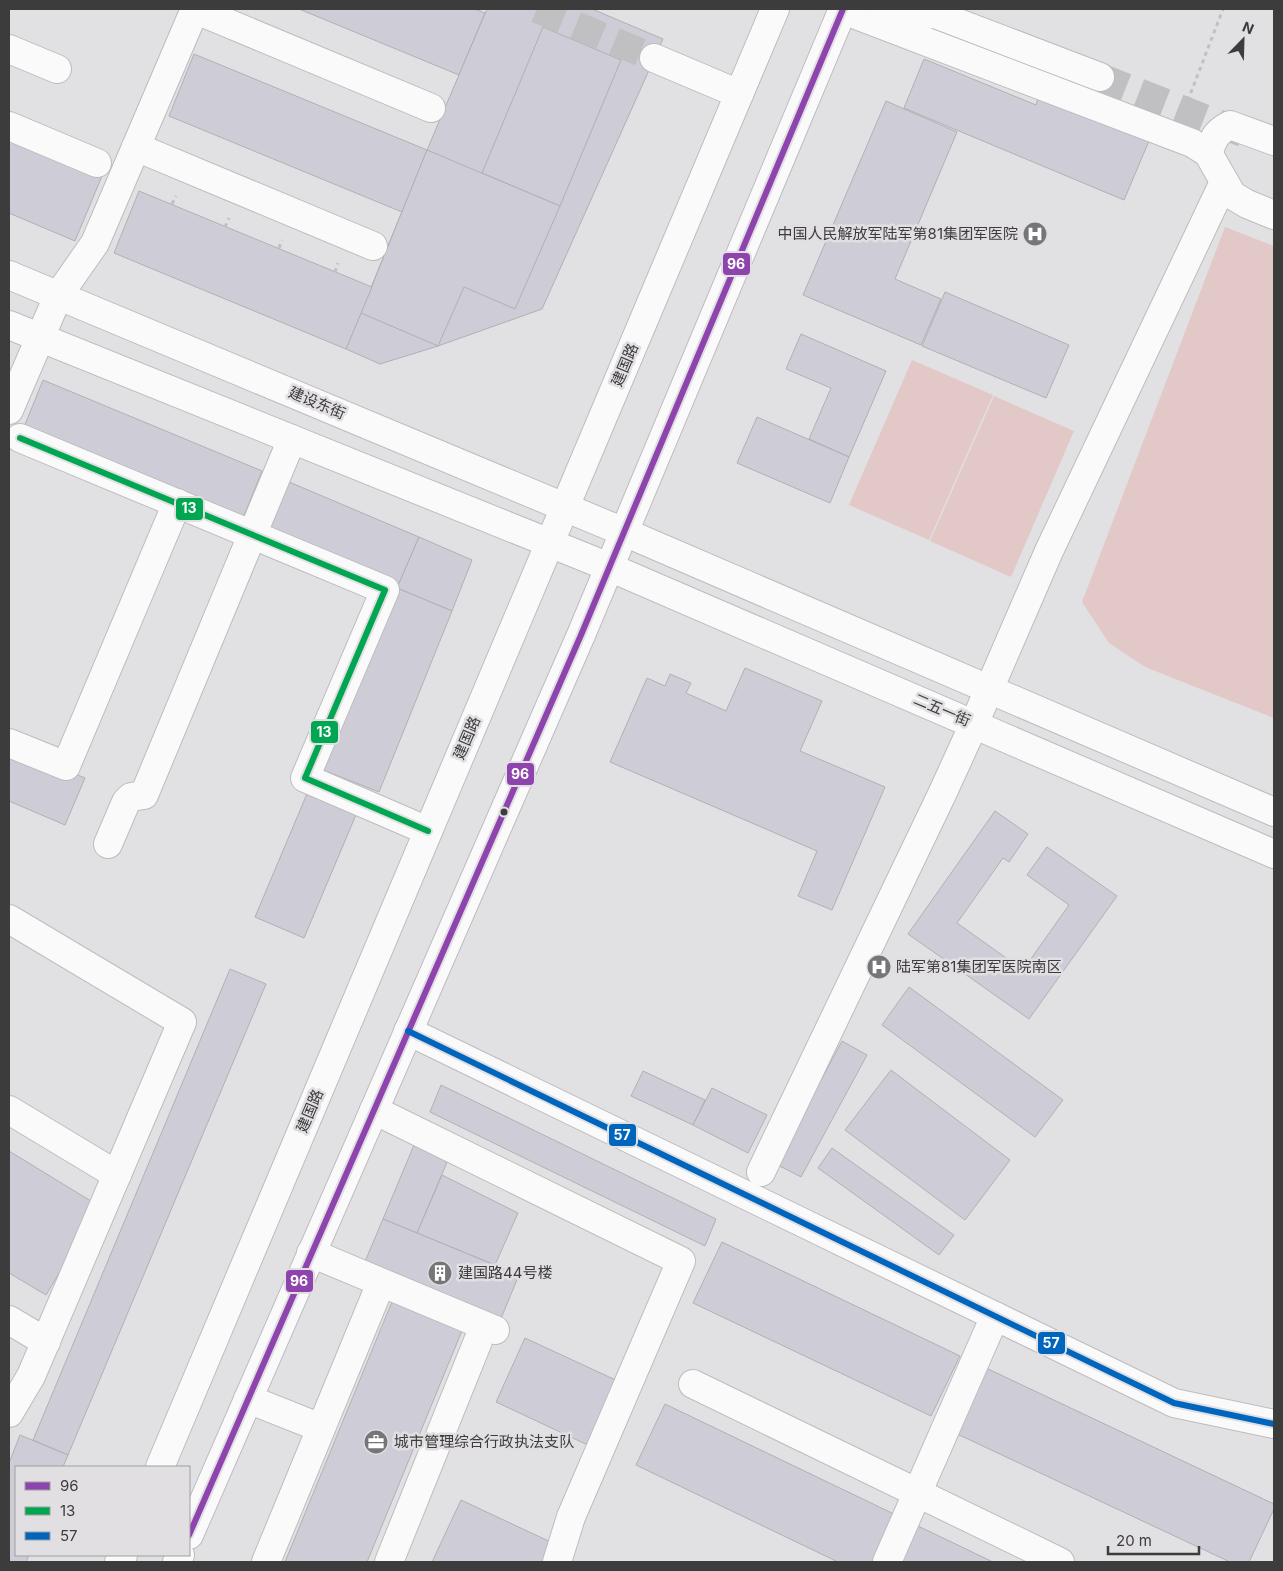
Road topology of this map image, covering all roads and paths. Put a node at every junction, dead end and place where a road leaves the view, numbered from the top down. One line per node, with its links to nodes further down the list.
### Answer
1 (195, 9): 10 (street); 14 (street)
2 (775, 9): 9 (street, 建国路)
3 (1223, 9): 12 (path)
4 (851, 12): 8 (street); 12 (street); 29 (street)
5 (9, 49): 7 (street)
6 (654, 58): 9 (street)
7 (58, 69)
8 (1100, 77)
9 (739, 94): 28 (street, 建国路)
10 (431, 108)
11 (9, 126): 16 (street)
12 (1174, 136): 15 (street)
13 (1274, 141): 15 (street)
14 (136, 147): 19 (street); 21 (street)
15 (1208, 152): 17 (street)
16 (98, 163)
17 (1224, 182): 18 (street); 33 (street)
18 (1274, 214)
19 (373, 246)
20 (9, 276): 21 (street, 建设东街)
21 (58, 296): 23 (street); 28 (street, 建设东街)
22 (9, 325): 23 (street)
23 (40, 338): 24 (street); 26 (street)
24 (9, 410)
25 (20, 438): 27 (street)
26 (292, 439): 30 (street); 31 (street)
27 (177, 503): 30 (street); 35 (street)
28 (565, 507): 29 (street, 建设东街); 31 (street, 建国路)
29 (624, 532): 32 (street); 33 (street)
30 (252, 534): 37 (street); 38 (street)
31 (550, 542): 32 (street); 37 (street, 建国路)
32 (609, 567): 34 (street, 二五一街); 41 (street)
33 (989, 689): 34 (street); 36 (street)
34 (974, 724): 39 (street, 二五一街); 44 (street)
35 (9, 743)
36 (1274, 812)
37 (428, 831): 56 (street, 建国路)
38 (108, 844)
39 (1274, 854)
40 (9, 919): 45 (street)
41 (408, 1031): 43 (street); 48 (street)
42 (9, 1110): 45 (street)
43 (374, 1110): 46 (street); 59 (street)
44 (761, 1172)
45 (117, 1175): 50 (street)
46 (311, 1253): 52 (street); 61 (street)
47 (376, 1295): 55 (street)
48 (995, 1316): 54 (street); 57 (street)
49 (9, 1320): 50 (street)
50 (46, 1342): 53 (street)
51 (693, 1384): 57 (street)
52 (248, 1398): 55 (street); 58 (street)
53 (9, 1413)
54 (1274, 1424)
55 (321, 1428): 60 (street)
56 (160, 1466)
57 (918, 1493): 62 (street); 63 (street)
58 (190, 1533)
59 (561, 1560)
60 (266, 1562)
61 (389, 1562)
62 (886, 1562)
63 (1060, 1562)

